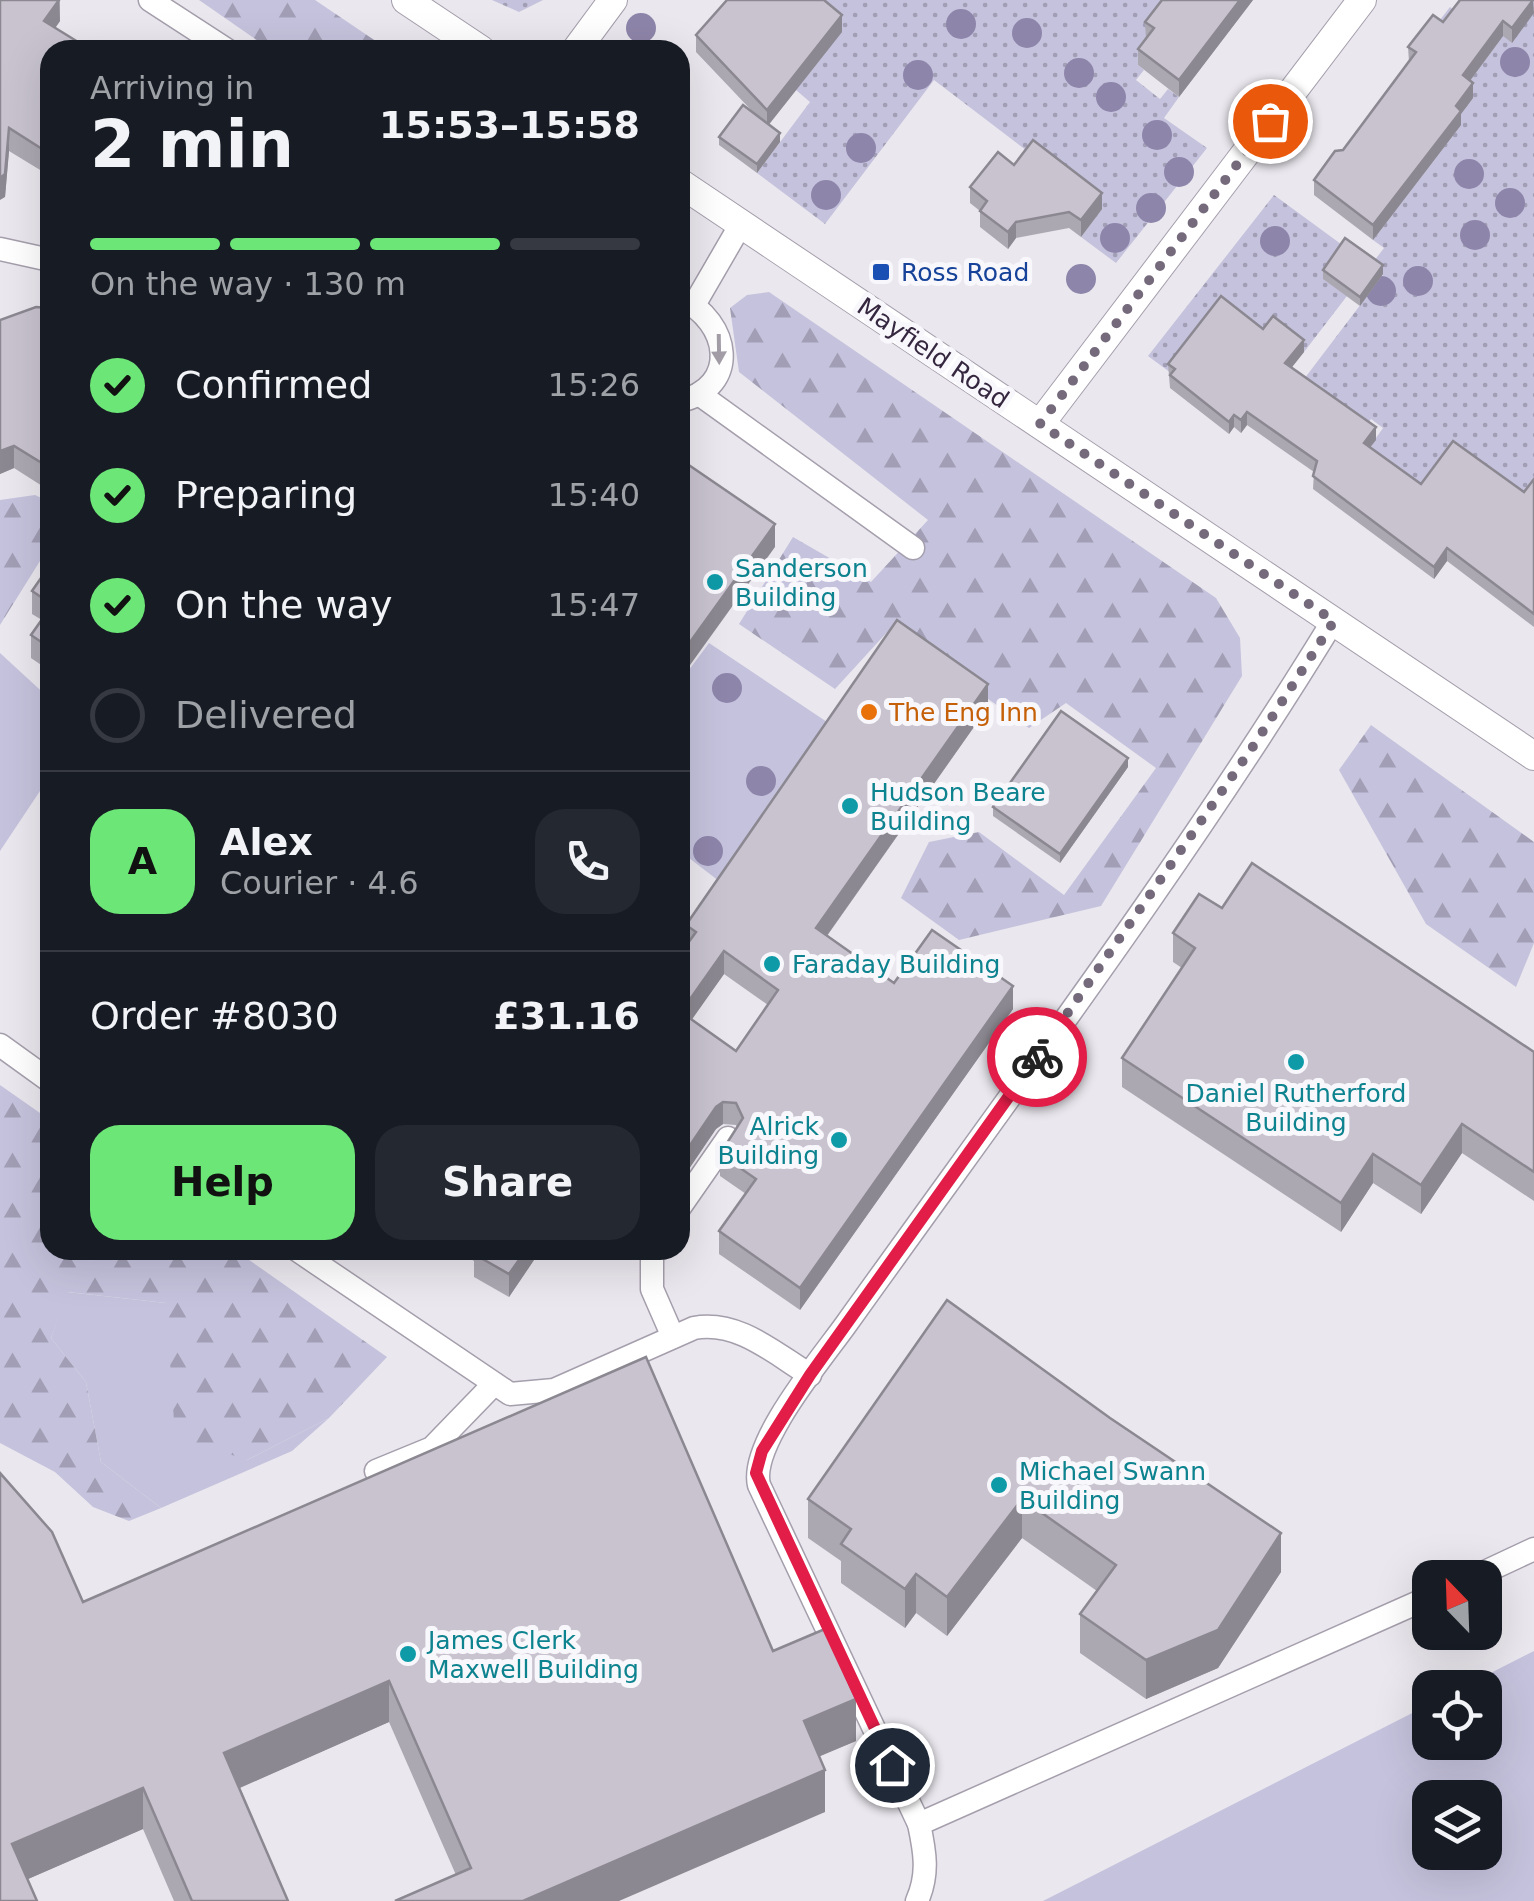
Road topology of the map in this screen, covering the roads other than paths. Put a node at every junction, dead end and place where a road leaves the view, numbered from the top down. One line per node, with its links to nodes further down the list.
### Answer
1 (150, 0): 5 (lane)
2 (406, 0): 6 (street)
3 (612, 0): 7 (street)
4 (1362, 0): 15 (street)
5 (212, 40)
6 (466, 40)
7 (583, 40)
8 (690, 190): 9 (street, Mayfield Road)
9 (742, 224): 12 (lane); 15 (street, Mayfield Road)
10 (0, 248): 11 (lane)
11 (40, 258)
12 (690, 297)
13 (690, 303): 14 (lane, one-way to 14)
14 (690, 398): 16 (lane)
15 (1040, 424): 17 (street, Mayfield Road)
16 (913, 548)
17 (1334, 621): 18 (street, Mayfield Road); 26 (lane)
18 (1534, 756)
19 (0, 1044): 20 (lane)
20 (40, 1074)
21 (728, 1138): 22 (lane)
22 (690, 1193)
23 (311, 1260): 27 (lane)
24 (652, 1260): 25 (lane)
25 (673, 1337): 26 (lane); 27 (lane)
26 (810, 1375): 32 (lane)
27 (492, 1386): 28 (lane)
28 (376, 1471)
29 (1534, 1548): 30 (lane)
30 (1502, 1563)
31 (1412, 1605): 32 (lane)
32 (919, 1824): 33 (lane)
33 (917, 1901)

